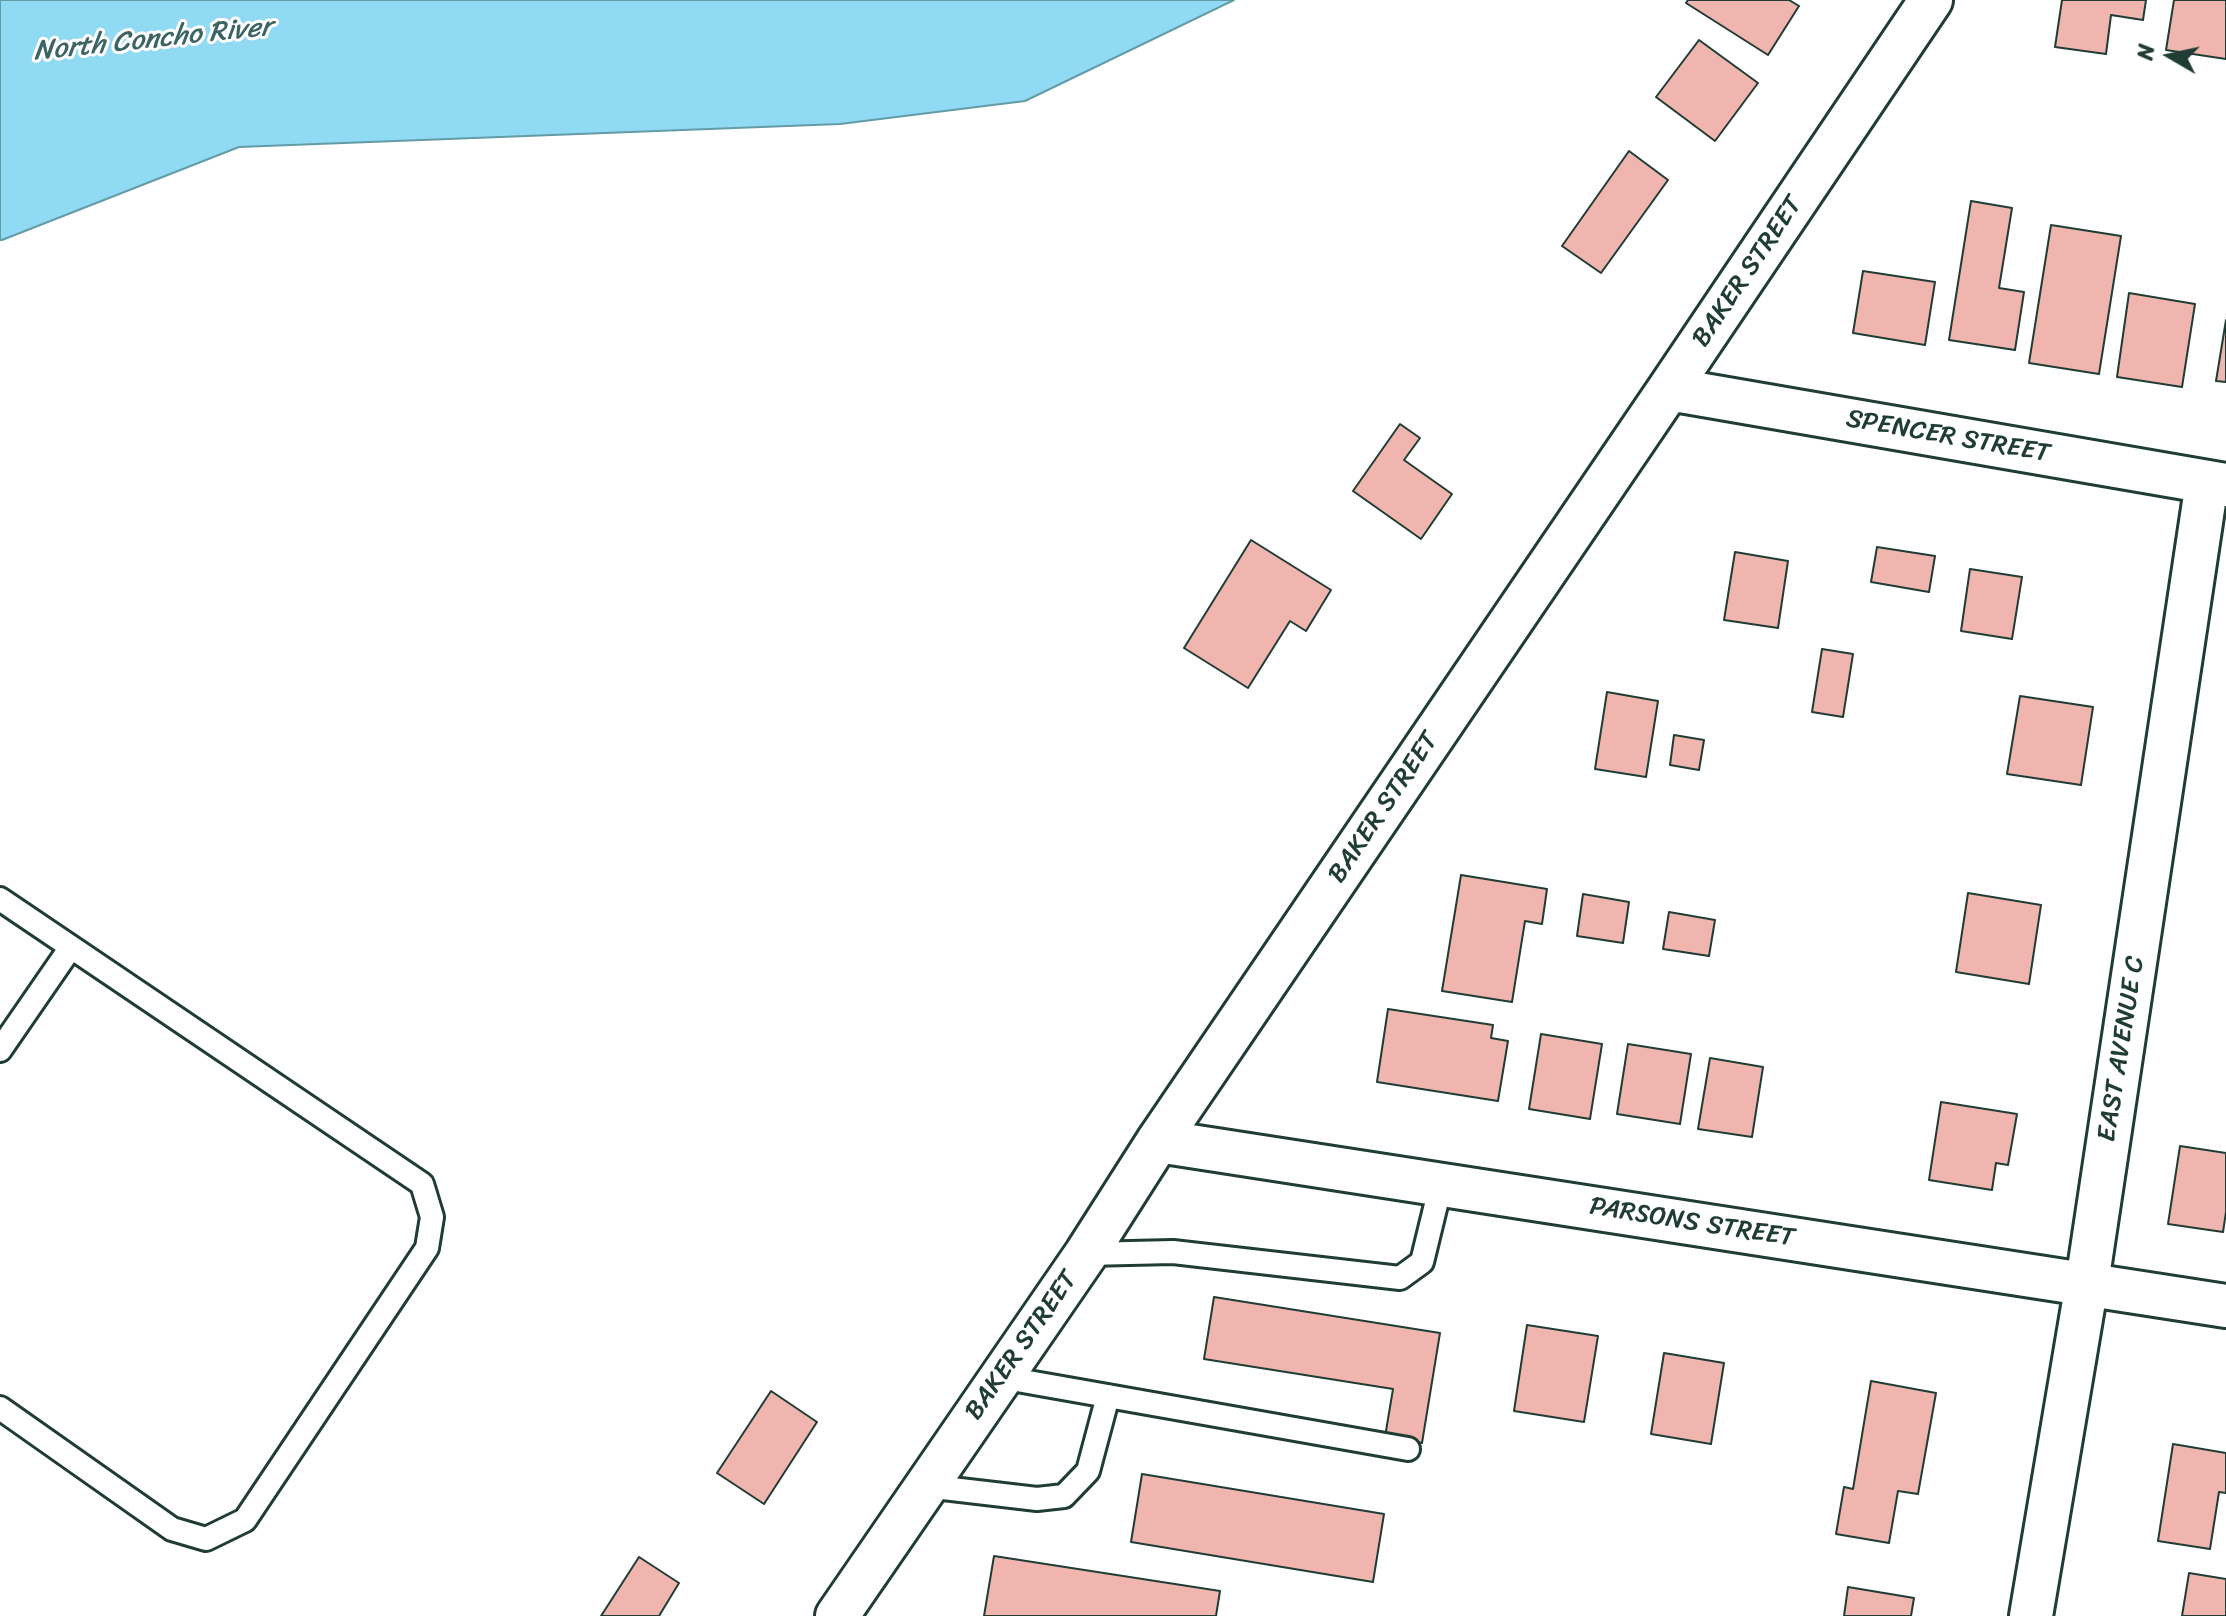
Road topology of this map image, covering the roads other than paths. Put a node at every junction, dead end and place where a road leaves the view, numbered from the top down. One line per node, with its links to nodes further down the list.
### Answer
1 (1931, 0): 2 (street, BAKER STREET)
2 (1669, 389): 3 (street, SPENCER STREET); 7 (street, BAKER STREET)
3 (2217, 483): 10 (street, EAST AVENUE C)
4 (0, 899): 5 (lane)
5 (71, 947): 6 (lane); 14 (lane)
6 (0, 1050)
7 (1158, 1141): 8 (street, PARSONS STREET); 9 (street, BAKER STREET)
8 (1441, 1184): 9 (lane); 10 (street, PARSONS STREET)
9 (1086, 1254): 12 (street, BAKER STREET)
10 (2087, 1283): 11 (street, PARSONS STREET); 18 (street, EAST AVENUE C)
11 (2226, 1306)
12 (1000, 1377): 13 (lane); 16 (street, BAKER STREET)
13 (1108, 1396): 15 (lane); 16 (lane)
14 (0, 1408)
15 (1408, 1449)
16 (926, 1486): 17 (street, BAKER STREET)
17 (837, 1616)
18 (2031, 1616)

